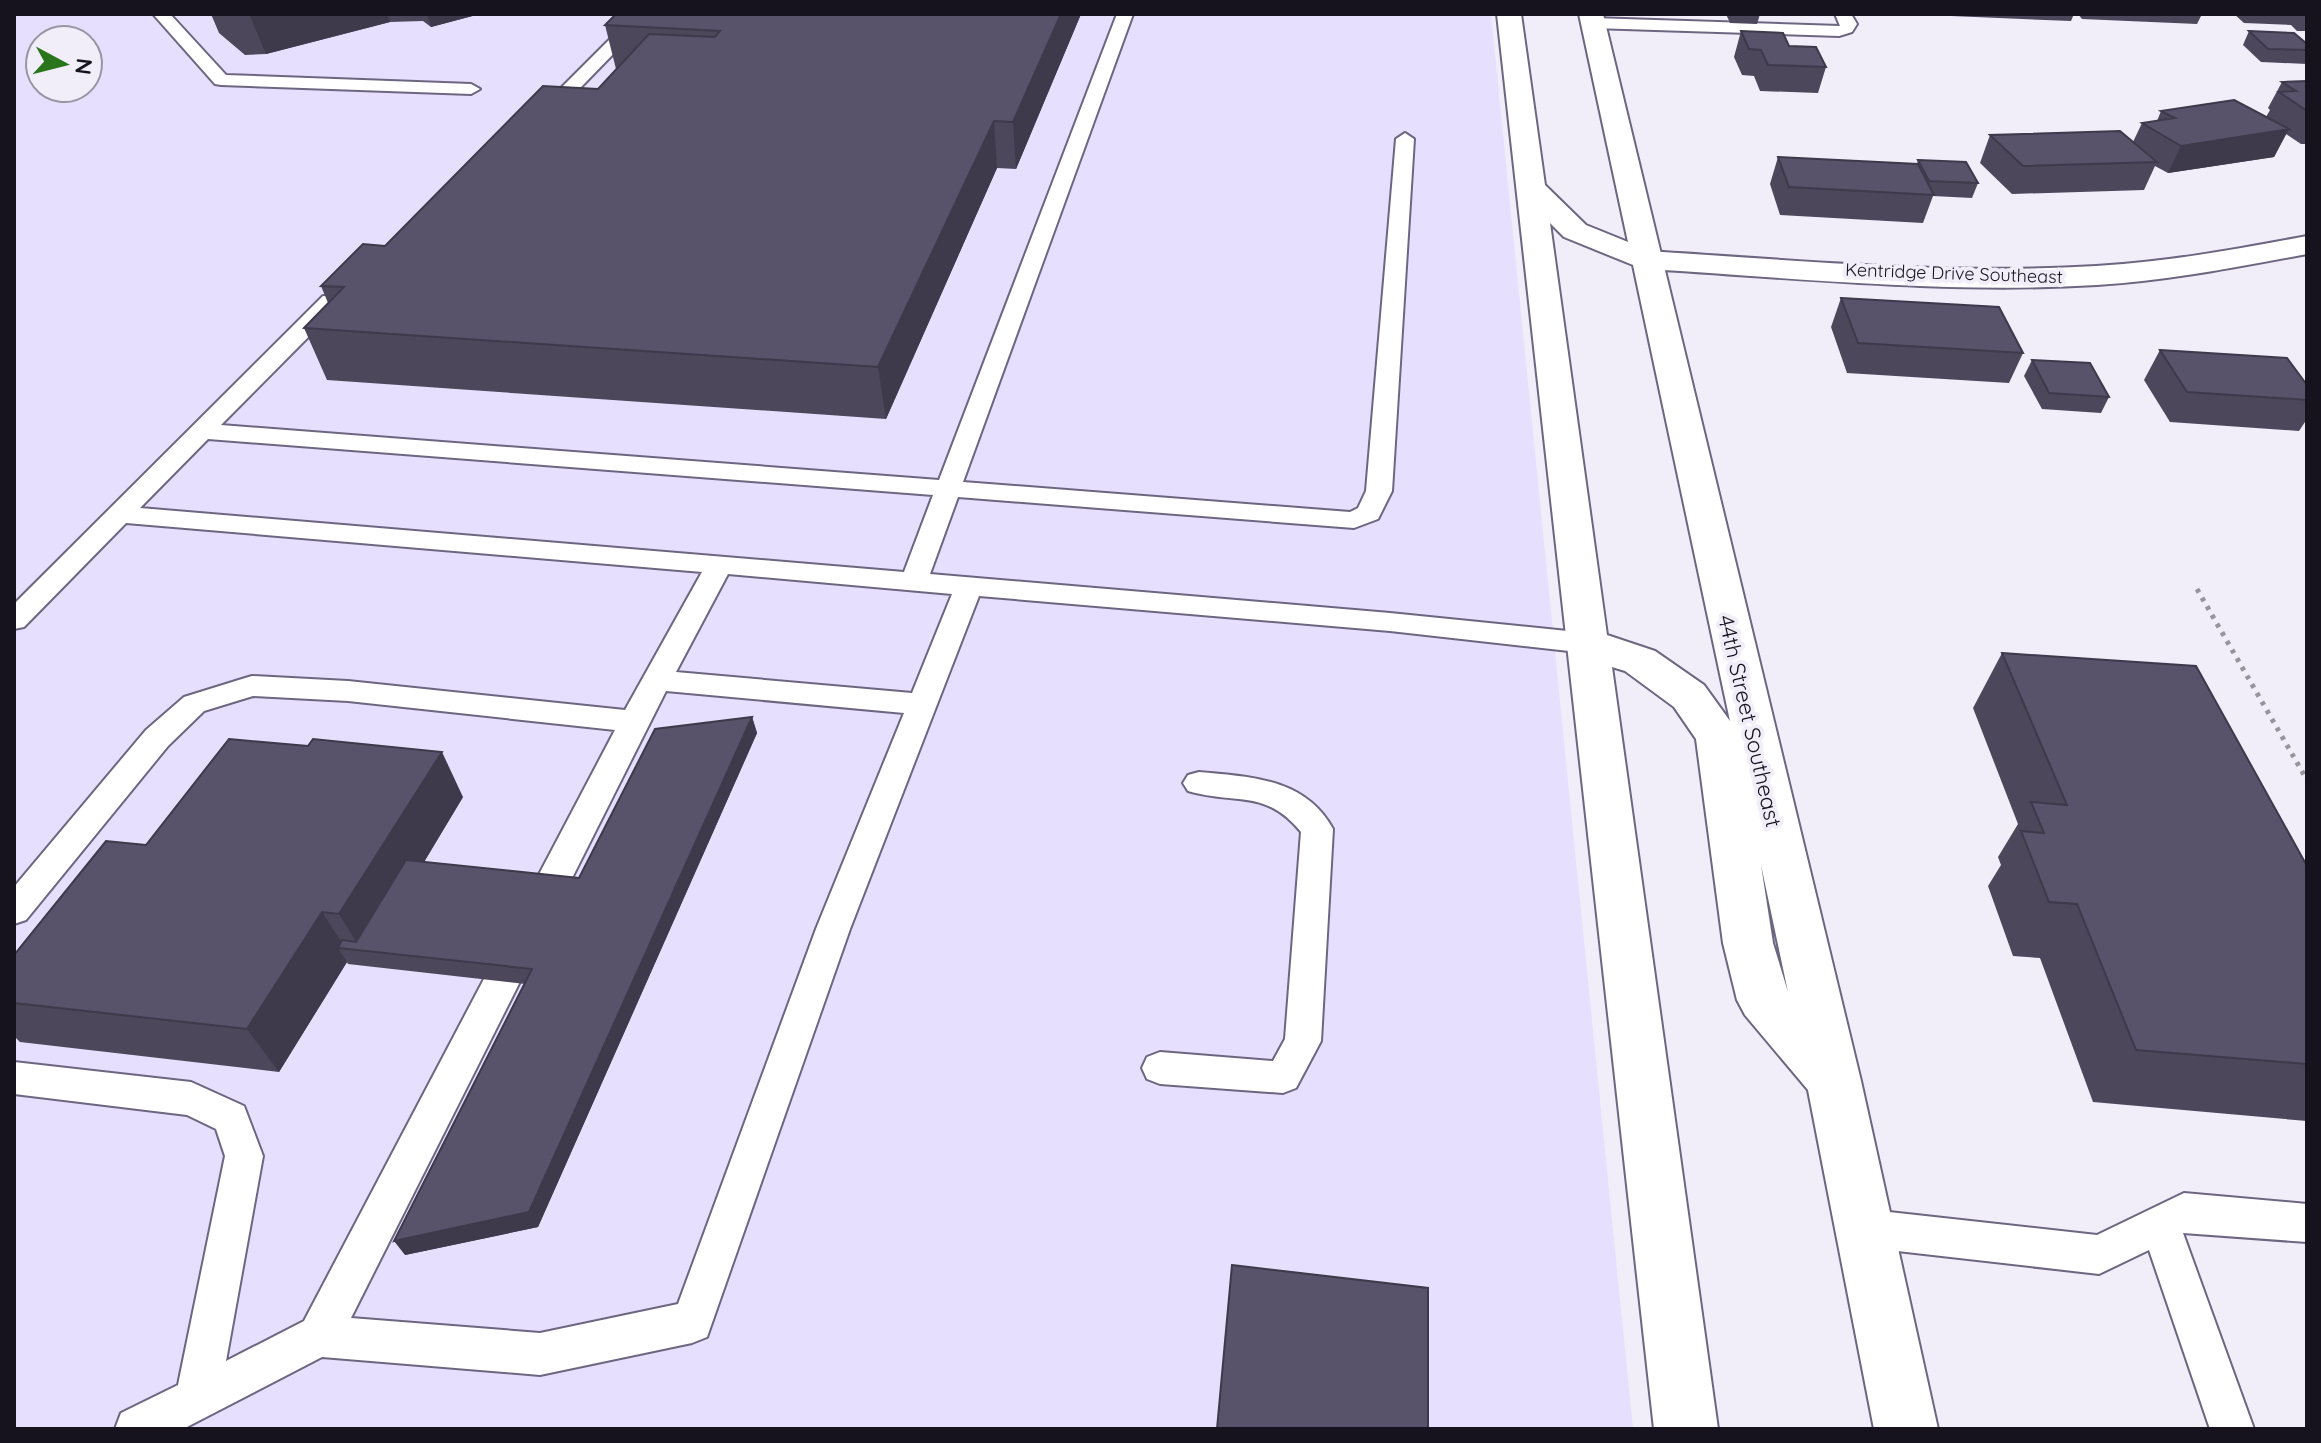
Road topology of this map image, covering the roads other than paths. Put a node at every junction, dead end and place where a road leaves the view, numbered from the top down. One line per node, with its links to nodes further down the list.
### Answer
1 (161, 14): 7 (lane)
2 (644, 14): 8 (lane)
3 (1125, 14): 15 (lane)
4 (1509, 14): 10 (main road)
5 (1843, 14): 6 (lane)
6 (1592, 18): 12 (main road, 44th Street Southeast)
7 (471, 89)
8 (523, 126)
9 (1405, 139): 15 (lane)
10 (1531, 188): 12 (main road, Kentridge Drive Southeast); 21 (main road)
11 (2306, 246): 12 (main road, Kentridge Drive Southeast)
12 (1647, 260): 29 (main road, 44th Street Southeast)
13 (348, 285): 14 (lane)
14 (202, 431): 15 (lane); 16 (lane)
15 (949, 488): 18 (lane)
16 (119, 514): 17 (lane); 20 (lane)
17 (719, 565): 18 (lane); 22 (lane)
18 (914, 581): 19 (lane)
19 (969, 586): 21 (lane); 23 (lane)
20 (14, 620)
21 (1587, 643): 29 (main road); 36 (main road)
22 (657, 680): 23 (lane); 24 (lane)
23 (922, 704): 33 (lane)
24 (634, 722): 26 (lane); 33 (lane)
25 (1199, 783): 27 (lane)
26 (14, 911)
27 (1160, 1068)
28 (14, 1078): 34 (lane)
29 (1834, 1081): 32 (main road, 44th Street Southeast)
30 (2307, 1223): 31 (lane)
31 (2161, 1226): 32 (lane); 38 (lane)
32 (1862, 1228): 37 (main road, 44th Street Southeast)
33 (319, 1336): 34 (lane)
34 (197, 1399): 35 (lane)
35 (137, 1429)
36 (1686, 1429)
37 (1906, 1429)
38 (2232, 1429)

